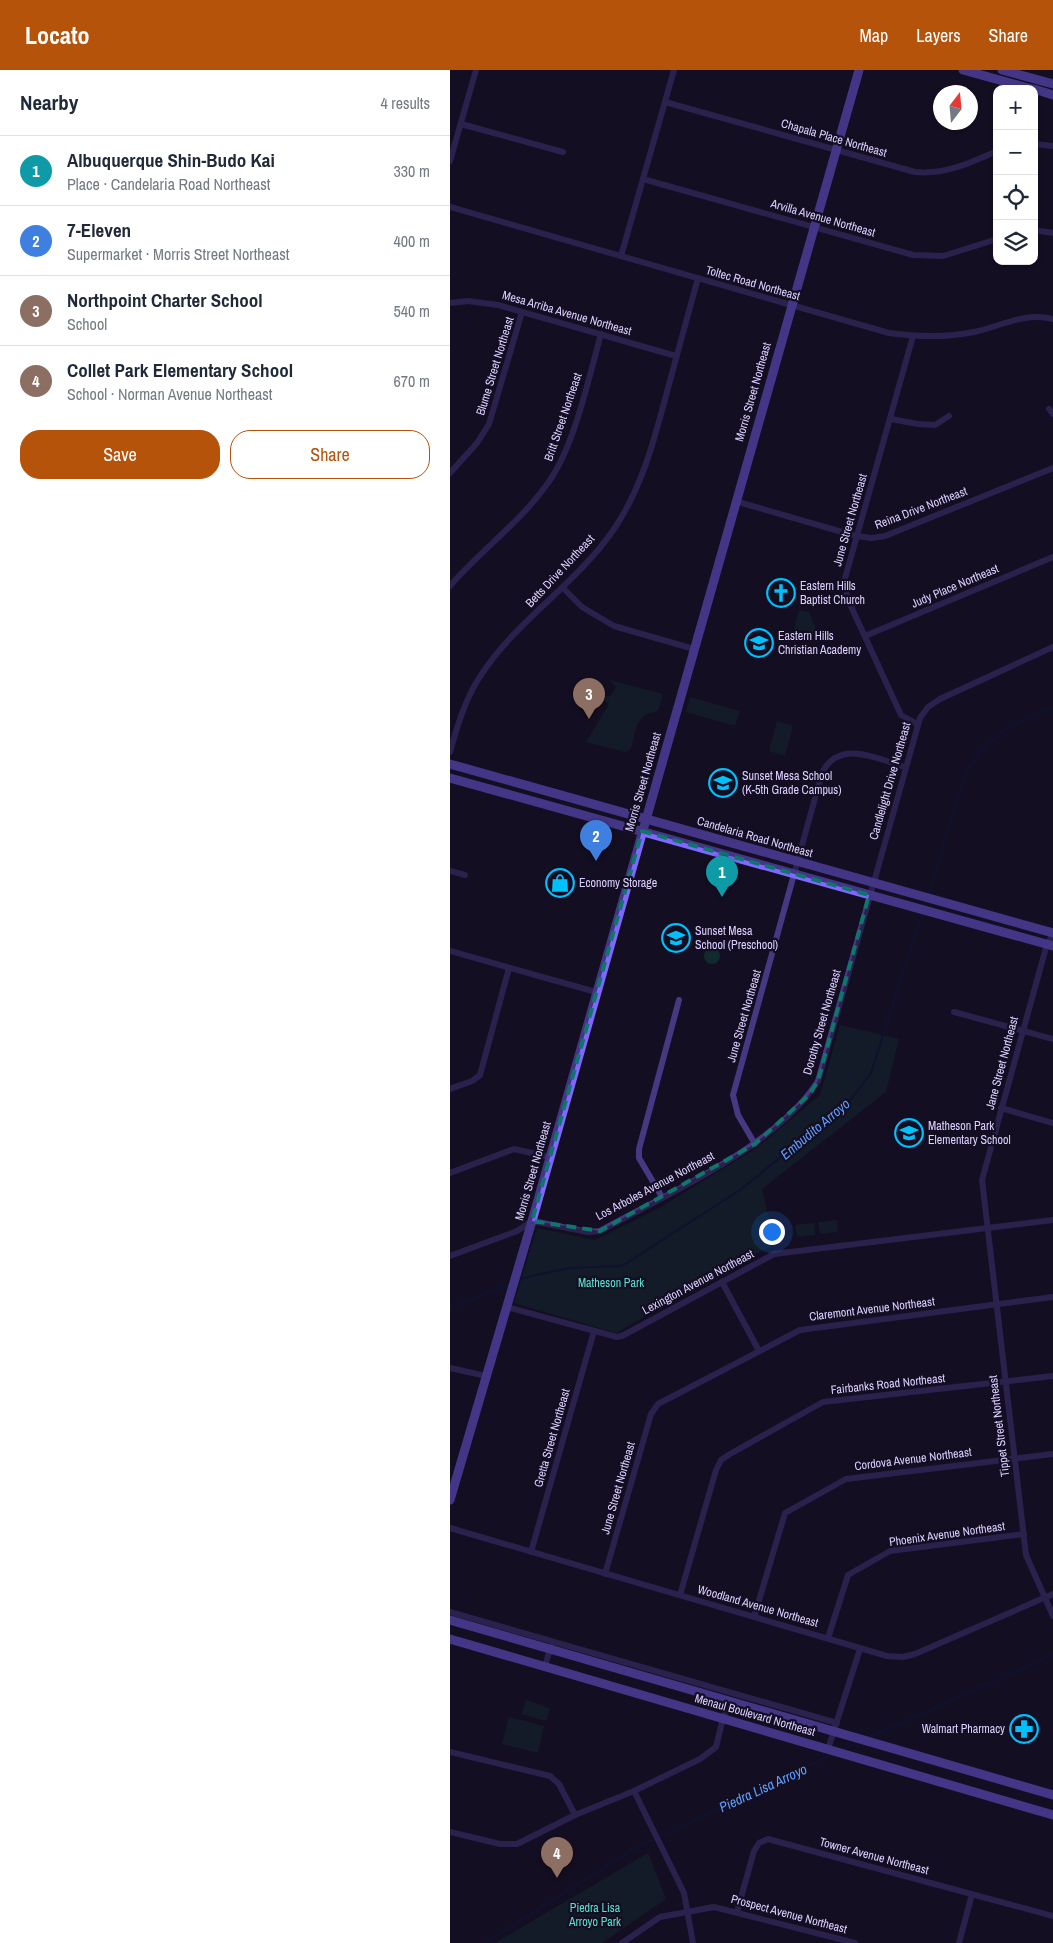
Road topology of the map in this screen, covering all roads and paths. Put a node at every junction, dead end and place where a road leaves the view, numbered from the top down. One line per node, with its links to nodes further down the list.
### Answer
1 (476, 70): 13 (street)
2 (674, 70): 12 (street)
3 (859, 70): 16 (main road, Morris Street Northeast)
4 (963, 70): 8 (main road)
5 (1002, 70): 6 (main road)
6 (1021, 72): 7 (main road); 9 (street)
7 (1053, 84)
8 (1011, 85)
9 (1018, 85)
10 (1038, 90): 11 (main road)
11 (1053, 95)
12 (665, 102): 16 (street, Chapala Place Northeast); 20 (street)
13 (461, 124): 17 (street); 19 (street)
14 (1038, 144): 15 (street)
15 (1053, 146)
16 (836, 150): 18 (street, Chapala Place Northeast); 22 (main road, Morris Street Northeast)
17 (562, 152)
18 (993, 153)
19 (450, 161)
20 (643, 179): 22 (street, Arvilla Avenue Northeast); 26 (street)
21 (450, 207): 26 (street, Toltec Road Northeast)
22 (813, 227): 25 (street, Arvilla Avenue Northeast); 29 (main road, Morris Street Northeast)
23 (1038, 231): 24 (street)
24 (1053, 233)
25 (993, 240)
26 (620, 256): 27 (street, Toltec Road Northeast)
27 (698, 278): 29 (street, Toltec Road Northeast); 34 (street, Betts Drive Northeast)
28 (450, 303): 30 (street, Mesa Arriba Avenue Northeast)
29 (791, 305): 33 (street, Toltec Road Northeast); 39 (main road, Morris Street Northeast)
30 (522, 312): 32 (street, Mesa Arriba Avenue Northeast); 38 (street, Blume Street Northeast)
31 (1053, 319): 33 (street, Toltec Road Northeast)
32 (601, 334): 34 (street, Mesa Arriba Avenue Northeast); 42 (street, Britt Street Northeast)
33 (913, 336): 36 (street, June Street Northeast)
34 (676, 356): 43 (street, Betts Drive Northeast)
35 (949, 416): 36 (street)
36 (891, 418): 40 (street, June Street Northeast)
37 (1053, 468): 40 (street, Reina Drive Northeast)
38 (450, 473)
39 (735, 501): 40 (street, Reina Drive Northeast); 46 (main road, Morris Street Northeast)
40 (856, 536): 44 (street, June Street Northeast)
41 (1053, 557): 44 (street, Judy Place Northeast)
42 (450, 586)
43 (563, 588): 46 (street); 48 (street, Betts Drive Northeast)
44 (865, 636): 47 (street, June Street Northeast)
45 (1053, 647): 47 (street, Candlelight Drive Northeast)
46 (694, 649): 52 (main road, Morris Street Northeast)
47 (917, 724): 50 (street, Candlelight Drive Northeast)
48 (450, 752)
49 (450, 764): 52 (main road, Candelaria Road Northeast)
50 (905, 768): 54 (street, June Street Northeast); 58 (street, Candlelight Drive Northeast)
51 (450, 778): 53 (main road, Candelaria Road Northeast)
52 (645, 819): 53 (main road, Morris Street Northeast); 54 (main road, Candelaria Road Northeast)
53 (642, 832): 56 (main road, Candelaria Road Northeast); 64 (main road, Morris Street Northeast)
54 (798, 862): 56 (street, June Street Northeast); 58 (main road, Candelaria Road Northeast)
55 (450, 871): 57 (street)
56 (795, 874): 59 (main road, Candelaria Road Northeast); 72 (street, June Street Northeast)
57 (465, 875)
58 (873, 882): 59 (street, Dorothy Street Northeast); 60 (main road, Candelaria Road Northeast)
59 (869, 895): 61 (main road, Candelaria Road Northeast); 72 (street, Dorothy Street Northeast)
60 (1053, 934): 61 (street, Jane Street Northeast)
61 (1050, 945): 67 (street, Jane Street Northeast)
62 (450, 951): 63 (street)
63 (509, 968): 64 (street); 69 (street)
64 (596, 992): 73 (main road, Morris Street Northeast)
65 (680, 1000): 75 (street)
66 (954, 1012): 67 (street)
67 (1022, 1031): 68 (street); 70 (street, Jane Street Northeast)
68 (1053, 1040)
69 (450, 1089)
70 (1001, 1108): 71 (street); 78 (street, Jane Street Northeast)
71 (1053, 1123)
72 (755, 1144): 75 (street, Los Arboles Avenue Northeast)
73 (550, 1157): 74 (street); 77 (main road, Morris Street Northeast)
74 (450, 1173)
75 (662, 1197): 77 (street, Los Arboles Avenue Northeast)
76 (1053, 1220): 78 (street, Lexington Avenue Northeast)
77 (532, 1221): 79 (street); 83 (main road, Morris Street Northeast)
78 (987, 1229): 80 (street, Lexington Avenue Northeast); 82 (street, Tippet Street Northeast)
79 (450, 1256)
80 (722, 1282): 84 (street, Lexington Avenue Northeast); 85 (street)
81 (1053, 1297): 82 (street, Claremont Avenue Northeast)
82 (996, 1304): 85 (street, Claremont Avenue Northeast); 89 (street, Tippet Street Northeast)
83 (507, 1306): 84 (street, Lexington Avenue Northeast); 87 (main road, Morris Street Northeast)
84 (594, 1331): 96 (street, Gretta Street Northeast)
85 (759, 1351): 90 (street, Claremont Avenue Northeast)
86 (450, 1368): 87 (street)
87 (486, 1376): 93 (main road, Morris Street Northeast)
88 (1053, 1376): 89 (street, Fairbanks Road Northeast)
89 (1006, 1382): 92 (street, Tippet Street Northeast); 99 (street, Fairbanks Road Northeast)
90 (654, 1408): 97 (street, June Street Northeast)
91 (1053, 1454): 92 (street, Cordova Avenue Northeast)
92 (1014, 1459): 95 (street, Tippet Street Northeast); 102 (street, Cordova Avenue Northeast)
93 (450, 1500)
94 (450, 1528): 96 (street, Woodland Avenue Northeast)
95 (1024, 1534): 100 (street, Tippet Street Northeast); 105 (street, Phoenix Avenue Northeast)
96 (531, 1552): 97 (street, Woodland Avenue Northeast)
97 (605, 1574): 99 (street, Woodland Avenue Northeast)
98 (1053, 1594): 100 (street, Woodland Avenue Northeast)
99 (680, 1595): 102 (street, Woodland Avenue Northeast)
100 (1045, 1598): 103 (street, Tippet Street Northeast); 108 (street, Woodland Avenue Northeast)
101 (450, 1612): 107 (street)
102 (754, 1616): 105 (street, Woodland Avenue Northeast)
103 (1053, 1616)
104 (450, 1620): 107 (main road, Menaul Boulevard Northeast)
105 (828, 1638): 108 (street, Woodland Avenue Northeast)
106 (450, 1639): 109 (main road, Menaul Boulevard Northeast)
107 (551, 1646): 109 (street); 110 (main road, Menaul Boulevard Northeast); 112 (street)
108 (860, 1649): 112 (street)
109 (545, 1666): 111 (main road, Menaul Boulevard Northeast)
110 (730, 1702): 111 (street); 113 (main road, Menaul Boulevard Northeast)
111 (723, 1718): 114 (main road, Menaul Boulevard Northeast); 116 (street)
112 (838, 1723): 113 (street)
113 (834, 1732): 114 (street); 117 (main road, Menaul Boulevard Northeast)
114 (828, 1749): 119 (main road, Menaul Boulevard Northeast)
115 (450, 1752): 118 (street)
116 (634, 1791): 118 (street); 122 (street)
117 (1053, 1795)
118 (575, 1815): 120 (street)
119 (1053, 1815)
120 (450, 1832)
121 (972, 1894): 123 (street, Towner Avenue Northeast); 124 (street, Towner Avenue Northeast); 128 (street)
122 (688, 1912): 123 (street, Prospect Avenue Northeast); 125 (street); 126 (street)
123 (737, 1912): 127 (street, Prospect Avenue Northeast)
124 (1053, 1916)
125 (622, 1943)
126 (693, 1943)
127 (855, 1943)
128 (959, 1943)

